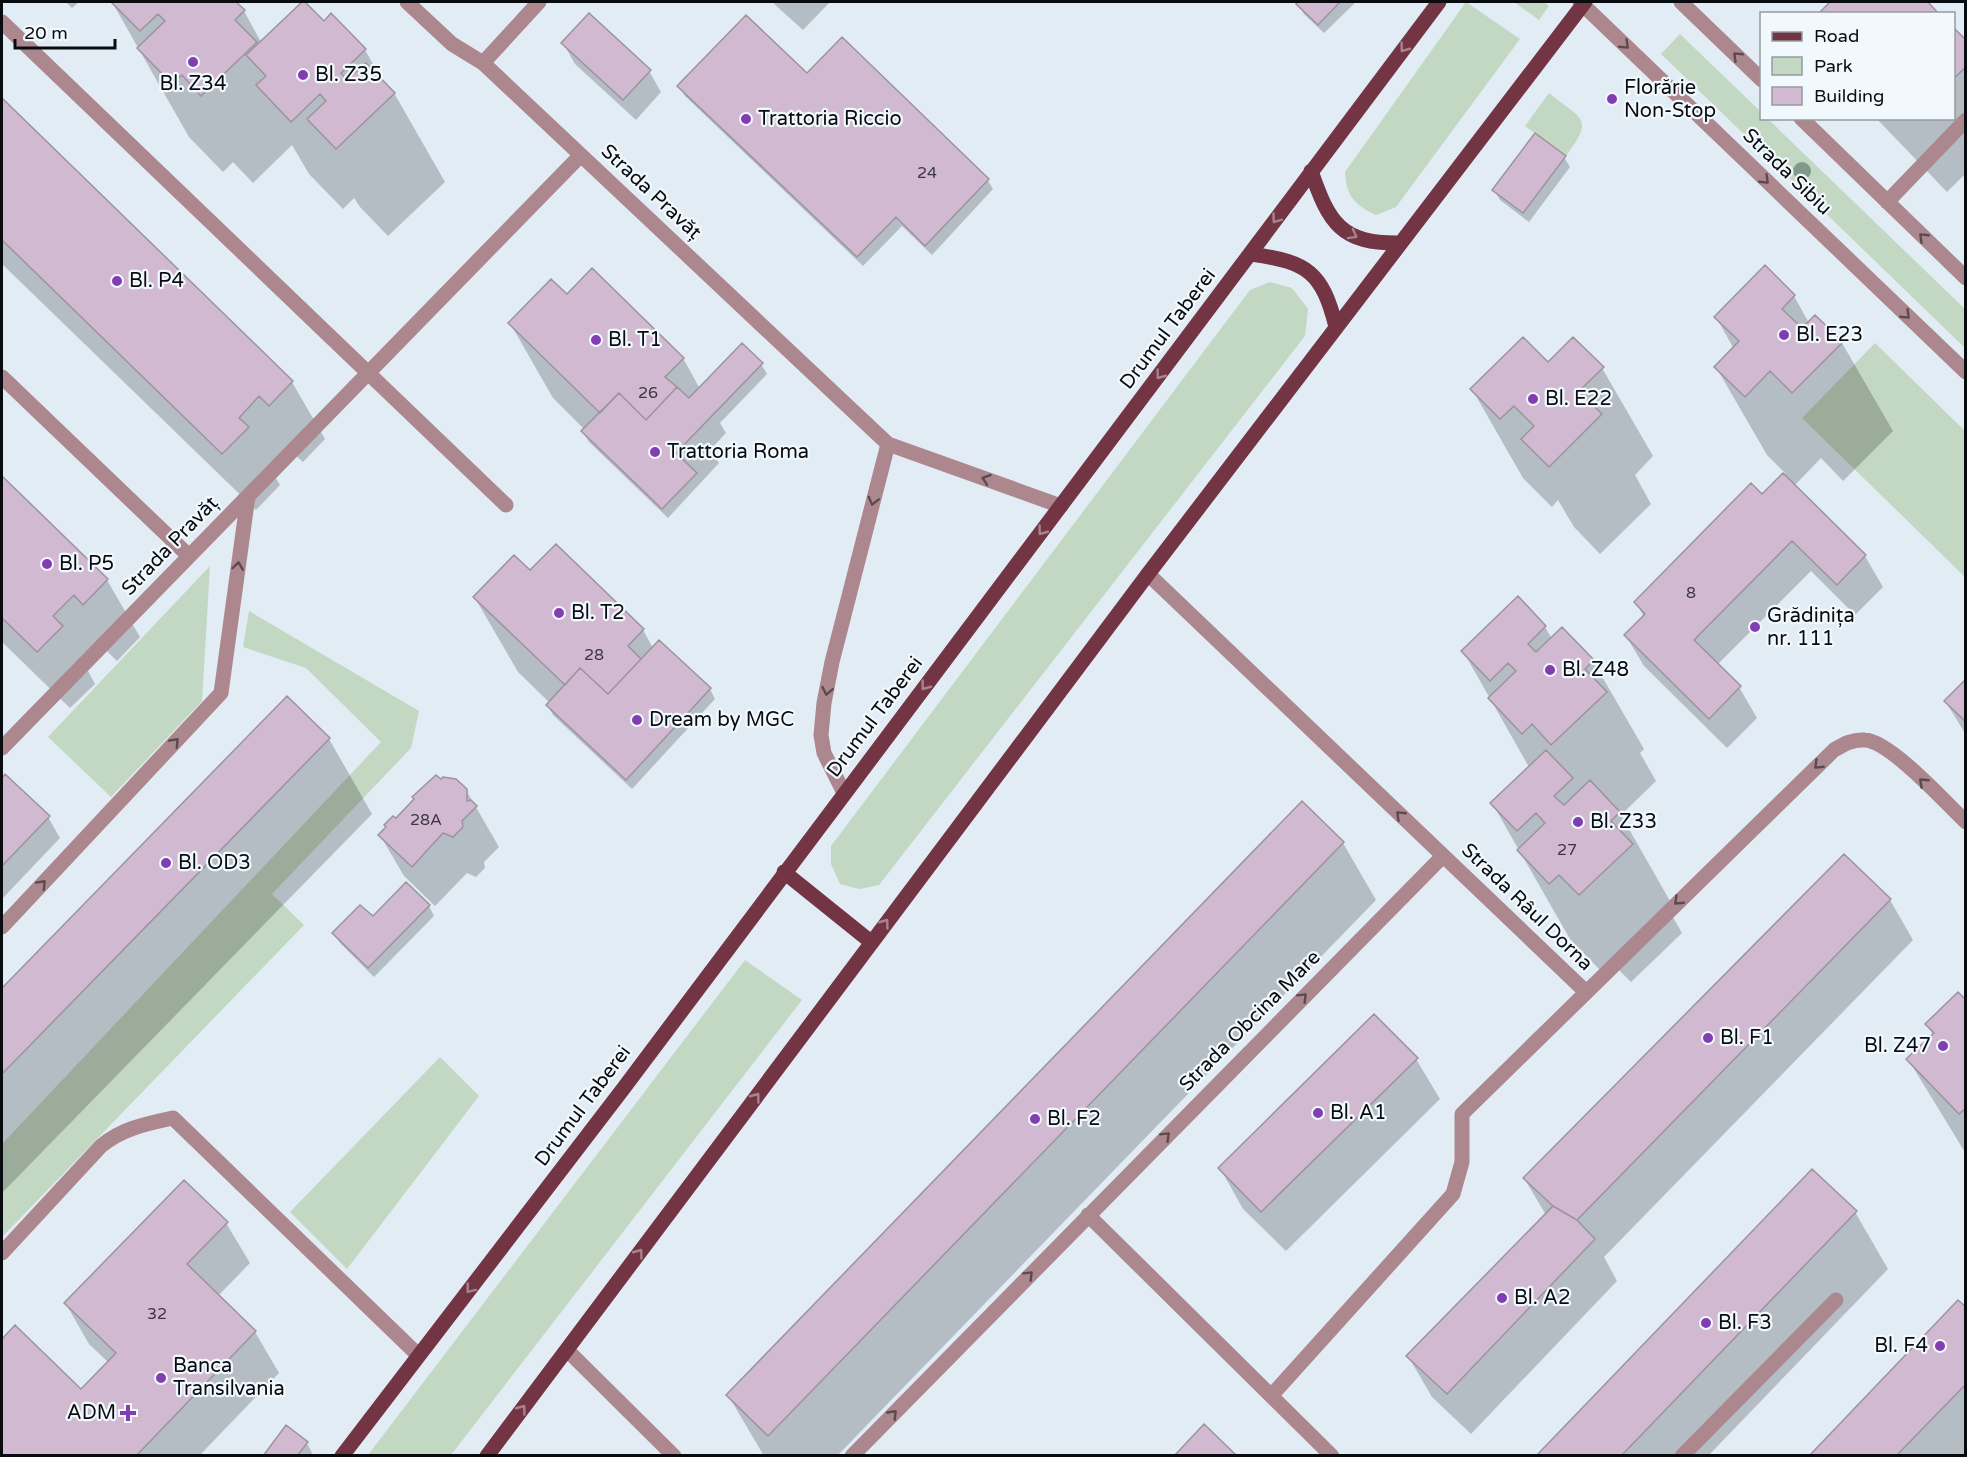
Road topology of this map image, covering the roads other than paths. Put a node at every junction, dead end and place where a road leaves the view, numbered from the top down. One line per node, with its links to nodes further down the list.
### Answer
1 (408, 2): 7 (street)
2 (539, 2): 7 (street)
3 (1439, 2): 12 (main road, Drumul Taberei, one-way to 12)
4 (1582, 2): 14 (main road); 18 (street, Strada Sibiu, one-way to 18)
5 (1681, 2): 8 (street, one-way to 5)
6 (2, 21): 19 (street)
7 (483, 63): 11 (street)
8 (1760, 79)
9 (1803, 120): 13 (street)
10 (1965, 120): 13 (street)
11 (581, 155): 19 (street, Strada Pravăț); 21 (street, Strada Pravăț)
12 (1311, 171): 14 (main road, one-way to 14); 15 (main road, Drumul Taberei, one-way to 15)
13 (1887, 202): 16 (street, one-way to 13)
14 (1400, 243): 17 (main road)
15 (1251, 254): 17 (main road); 24 (main road, Drumul Taberei, one-way to 24)
16 (1965, 278)
17 (1336, 327): 26 (main road)
18 (1965, 372)
19 (368, 373): 22 (street, Strada Pravăț); 23 (street)
20 (2, 377): 25 (street)
21 (888, 444): 24 (street, one-way to 21); 28 (street, one-way to 28)
22 (248, 496): 25 (street, Strada Pravăț); 32 (street, one-way to 22)
23 (506, 505)
24 (1061, 506): 28 (main road, Drumul Taberei, one-way to 28)
25 (189, 556): 27 (street, Strada Pravăț)
26 (1148, 574): 30 (street, Strada Râul Dorna, one-way to 26); 33 (main road, one-way to 26)
27 (2, 748)
28 (844, 793): 31 (main road, Drumul Taberei)
29 (1965, 822): 34 (street, Strada Râul Dorna, one-way to 34)
30 (1443, 856): 34 (street, Strada Râul Dorna); 35 (street, Strada Obcina Mare, one-way to 30)
31 (784, 872): 33 (main road); 39 (main road, Drumul Taberei, one-way to 39)
32 (2, 927)
33 (871, 942): 38 (main road, one-way to 33)
34 (1585, 991): 40 (street)
35 (1088, 1215): 40 (street); 44 (street, Strada Obcina Mare, one-way to 35)
36 (2, 1252): 39 (street)
37 (1836, 1300): 46 (street)
38 (567, 1350): 42 (main road, one-way to 38); 43 (street)
39 (418, 1355): 41 (main road, Drumul Taberei)
40 (1271, 1396): 45 (street)
41 (342, 1455)
42 (487, 1455)
43 (674, 1455)
44 (852, 1455)
45 (1332, 1455)
46 (1682, 1455)

